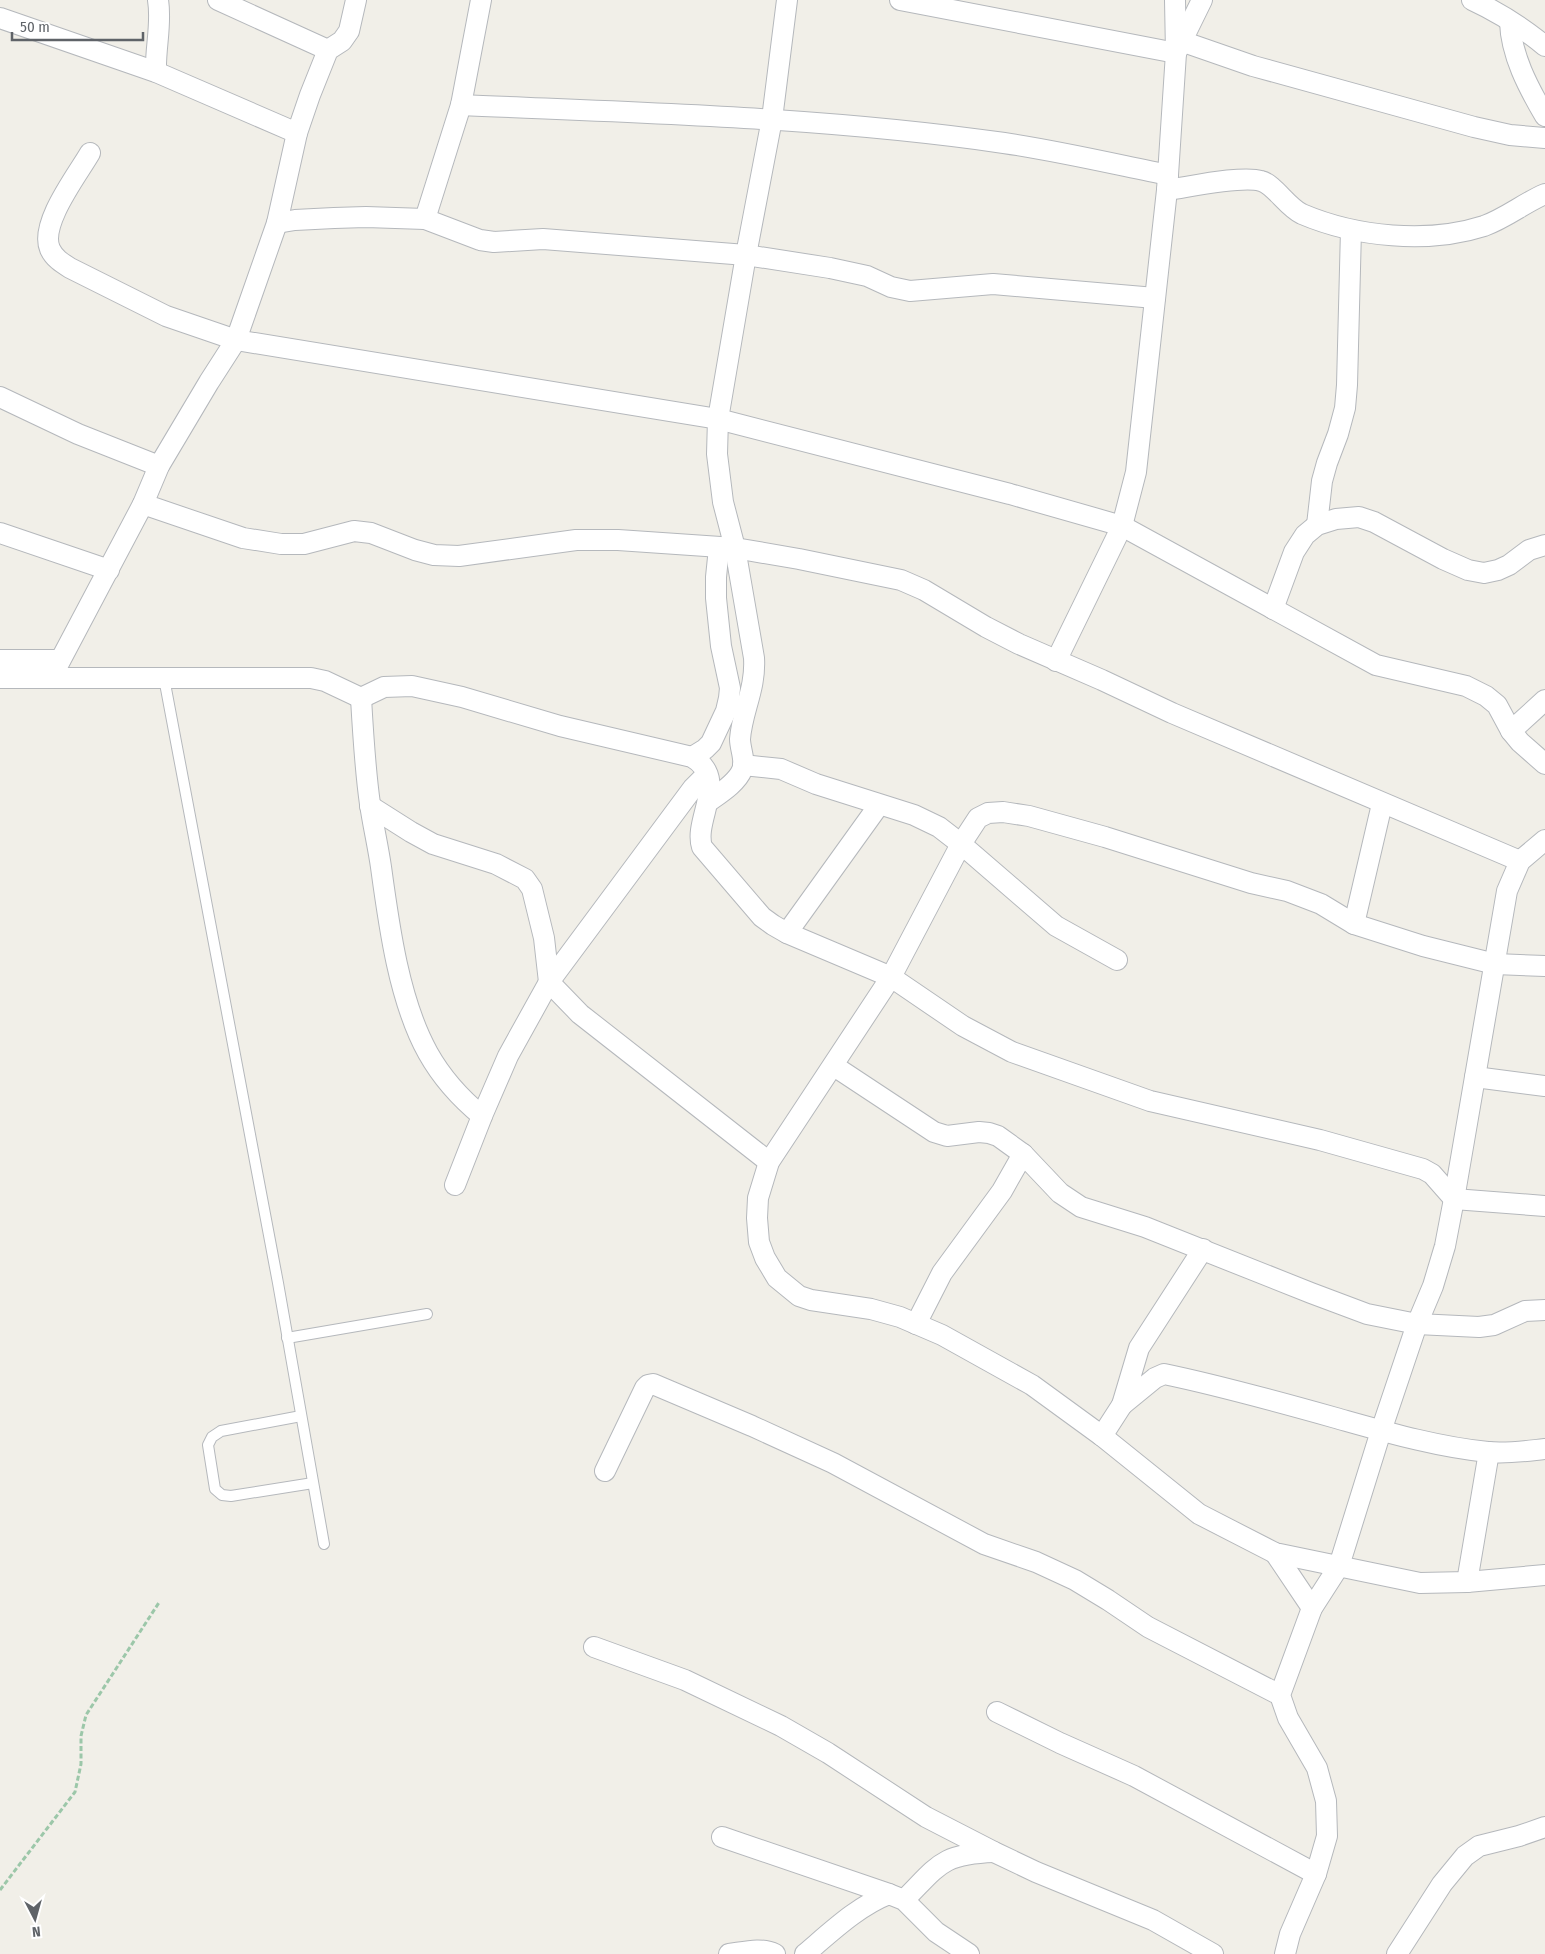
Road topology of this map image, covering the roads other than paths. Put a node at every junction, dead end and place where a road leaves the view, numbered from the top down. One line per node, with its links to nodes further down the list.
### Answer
1 (356, 0): 14 (street)
2 (481, 0): 16 (street)
3 (788, 0): 18 (street)
4 (900, 0): 13 (street)
5 (1175, 0): 13 (street)
6 (1202, 0): 13 (street)
7 (1472, 0): 11 (street)
8 (228, 2): 14 (street)
9 (164, 5): 15 (street)
10 (0, 18): 15 (street)
11 (1510, 22): 12 (street); 17 (street)
12 (1545, 46)
13 (1178, 47): 20 (street); 22 (street)
14 (328, 50): 19 (street)
15 (156, 72): 19 (street)
16 (460, 105): 18 (street); 24 (street)
17 (1545, 116)
18 (772, 119): 22 (street); 27 (street)
19 (297, 133): 25 (street)
20 (1545, 138)
21 (90, 153): 29 (street)
22 (1168, 182): 26 (street); 28 (street)
23 (1545, 194): 26 (street)
24 (425, 219): 25 (street); 27 (street)
25 (277, 223): 29 (street)
26 (1351, 230): 34 (street)
27 (746, 255): 28 (street); 31 (street)
28 (1155, 298): 35 (street)
29 (236, 340): 31 (street); 32 (street)
30 (0, 397): 32 (street)
31 (718, 419): 35 (street); 38 (street)
32 (159, 466): 33 (street)
33 (143, 504): 38 (street); 39 (street)
34 (1317, 525): 37 (street); 40 (street)
35 (1122, 526): 40 (street); 43 (street)
36 (0, 534): 39 (street)
37 (1545, 545)
38 (727, 548): 43 (street); 50 (street); 52 (street)
39 (109, 570): 42 (street)
40 (1272, 609): 49 (street)
41 (0, 660): 42 (street)
42 (60, 660): 45 (street)
43 (1056, 660): 55 (street)
44 (0, 678): 45 (street)
45 (51, 678): 46 (street)
46 (164, 678): 47 (street); 82 (lane)
47 (361, 698): 50 (street); 57 (street)
48 (1545, 700): 49 (street)
49 (1511, 732): 51 (street)
50 (692, 757): 53 (street)
51 (1545, 764)
52 (743, 765): 54 (street); 56 (street)
53 (707, 774): 54 (street); 67 (street)
54 (708, 802): 62 (street)
55 (1382, 804): 60 (street); 61 (street)
56 (879, 805): 59 (street); 62 (street)
57 (370, 806): 67 (street); 71 (street)
58 (1545, 840): 60 (street)
59 (961, 844): 61 (street); 63 (street); 66 (street)
60 (1520, 861): 64 (street)
61 (1354, 924): 64 (street)
62 (787, 933): 66 (street)
63 (1117, 960)
64 (1495, 964): 65 (street); 69 (street)
65 (1545, 966)
66 (891, 977): 68 (street); 75 (street)
67 (549, 982): 71 (street); 73 (street)
68 (834, 1066): 72 (street); 73 (street)
69 (1475, 1077): 70 (street); 75 (street)
70 (1545, 1086)
71 (482, 1116): 74 (street)
72 (1023, 1154): 77 (street); 80 (street)
73 (769, 1162): 80 (street)
74 (455, 1184)
75 (1454, 1199): 76 (street); 81 (street)
76 (1545, 1206)
77 (1202, 1249): 81 (street); 83 (street)
78 (1545, 1310): 81 (street)
79 (427, 1314): 82 (lane)
80 (916, 1324): 86 (street)
81 (1417, 1324): 85 (street)
82 (288, 1338): 84 (lane)
83 (1122, 1405): 85 (street); 86 (street)
84 (301, 1416): 90 (lane); 90 (lane)
85 (1381, 1431): 88 (street); 93 (street)
86 (1102, 1436): 92 (street)
87 (1545, 1449): 88 (street)
88 (1489, 1452): 95 (street)
89 (605, 1471): 98 (street)
90 (313, 1483): 91 (lane)
91 (324, 1544)
92 (1275, 1553): 93 (street); 96 (street)
93 (1339, 1566): 95 (street); 96 (street)
94 (1545, 1575): 95 (street)
95 (1468, 1582)
96 (1312, 1608): 98 (street)
97 (594, 1647): 102 (street)
98 (1280, 1695): 103 (street)
99 (997, 1712): 103 (street)
100 (1545, 1827): 111 (street)
101 (722, 1837): 104 (street)
102 (994, 1852): 104 (street); 109 (street)
103 (1316, 1874): 110 (street)
104 (897, 1897): 107 (street); 108 (street)
105 (729, 1954): 106 (street)
106 (775, 1954)
107 (806, 1954)
108 (969, 1954)
109 (1213, 1954)
110 (1285, 1954)
111 (1397, 1954)

